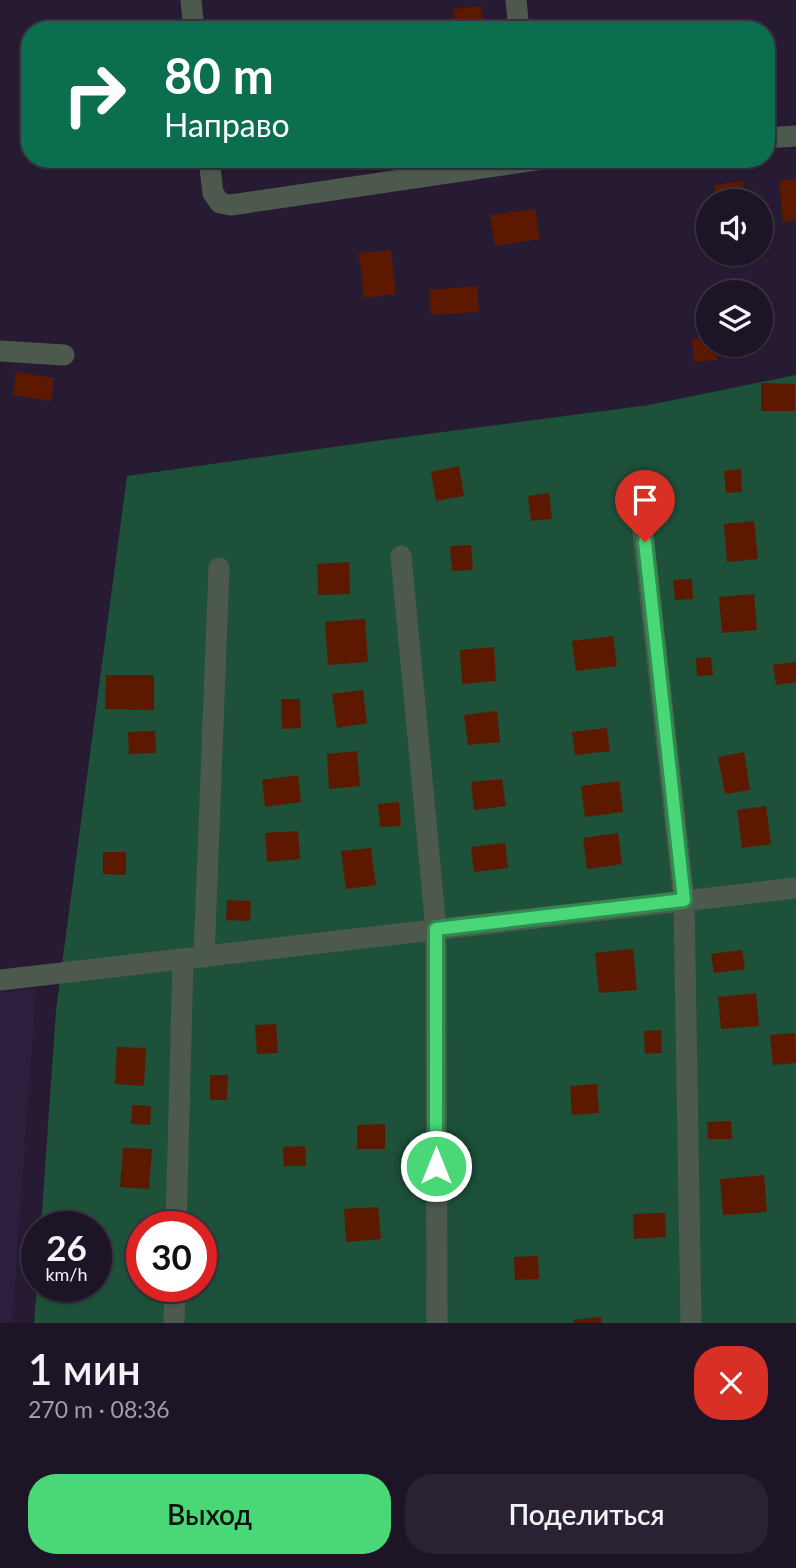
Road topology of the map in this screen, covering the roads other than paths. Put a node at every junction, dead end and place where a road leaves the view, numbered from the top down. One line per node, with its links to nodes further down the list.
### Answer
1 (191, 0): 3 (street)
2 (516, 0): 4 (street)
3 (193, 21)
4 (518, 21)
5 (796, 136): 6 (street)
6 (775, 137)
7 (210, 168): 8 (street)
8 (479, 168)
9 (0, 351): 10 (street)
10 (65, 355)
11 (641, 514): 15 (street)
12 (401, 556): 16 (street)
13 (219, 568): 17 (street)
14 (796, 888): 15 (street)
15 (684, 900): 16 (street); 24 (street)
16 (436, 929): 17 (street); 23 (street)
17 (204, 957): 18 (street)
18 (183, 960): 19 (street); 20 (street)
19 (0, 980)
20 (176, 1211)
21 (175, 1302): 22 (street)
22 (174, 1323)
23 (436, 1323)
24 (691, 1323)

